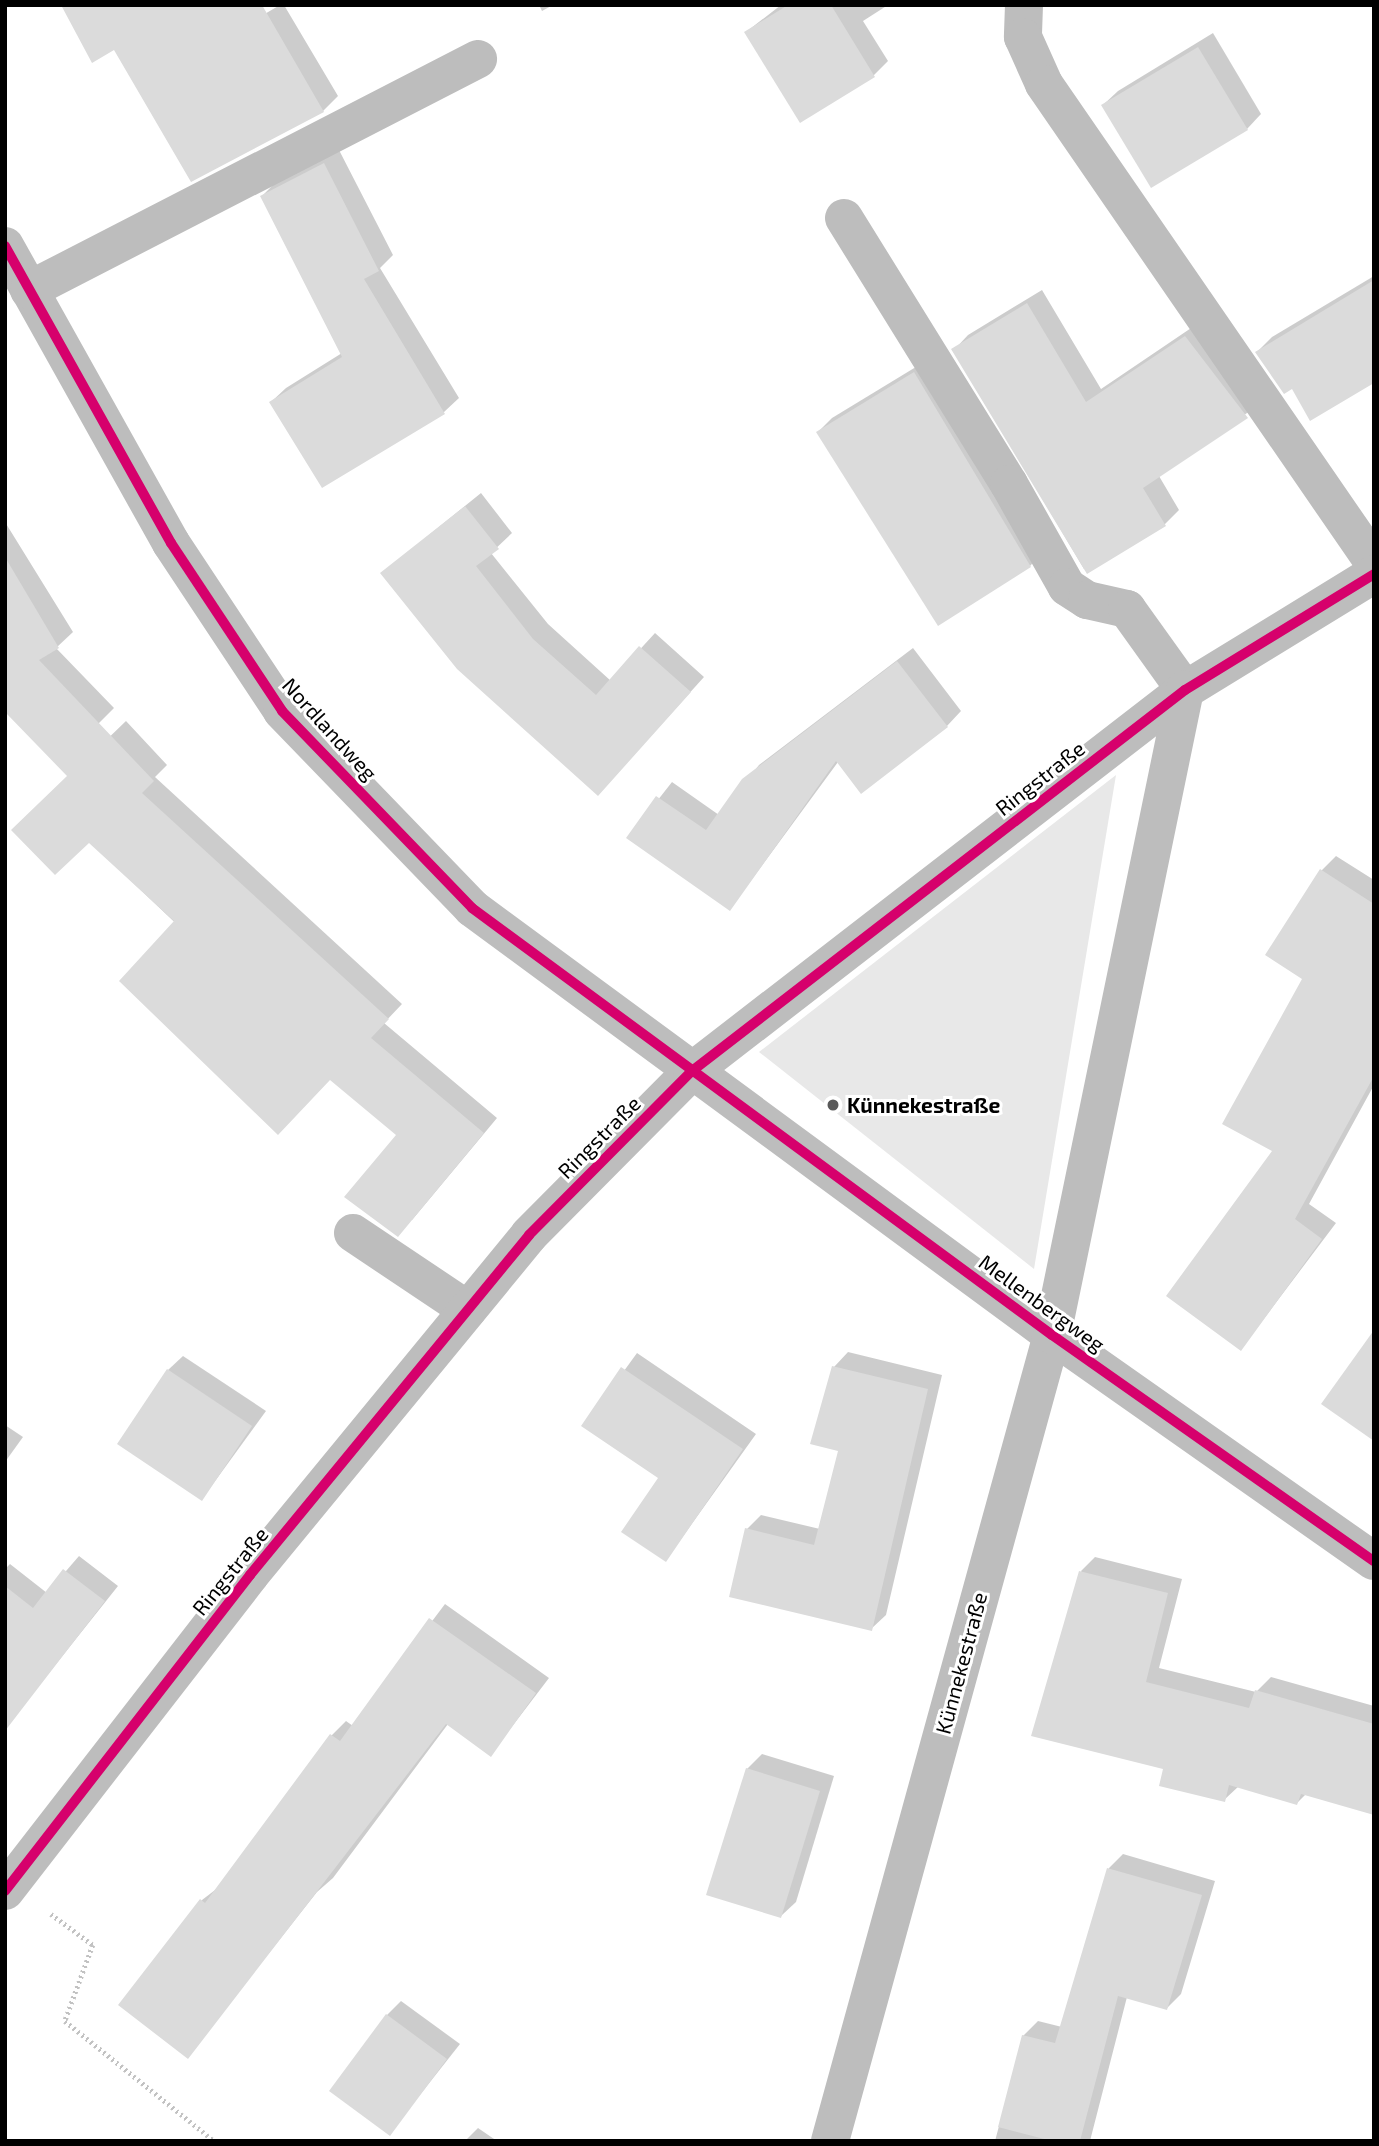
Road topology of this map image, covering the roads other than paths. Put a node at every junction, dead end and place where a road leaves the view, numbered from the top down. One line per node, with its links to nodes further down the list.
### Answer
1 (1024, 5): 6 (street)
2 (478, 59): 5 (street)
3 (844, 218): 8 (street)
4 (5, 246): 5 (street, Nordlandweg)
5 (29, 290): 9 (street, Nordlandweg)
6 (1374, 564)
7 (1374, 574): 8 (street, Ringstraße)
8 (1185, 690): 9 (street, Ringstraße); 12 (street, Künnekestraße)
9 (692, 1070): 11 (street, Ringstraße); 12 (street, Mellenbergweg)
10 (354, 1233): 11 (street)
11 (468, 1310): 14 (street, Ringstraße)
12 (1052, 1335): 13 (street, Mellenbergweg); 15 (street, Künnekestraße)
13 (1374, 1561)
14 (8, 1887)
15 (830, 2141)

